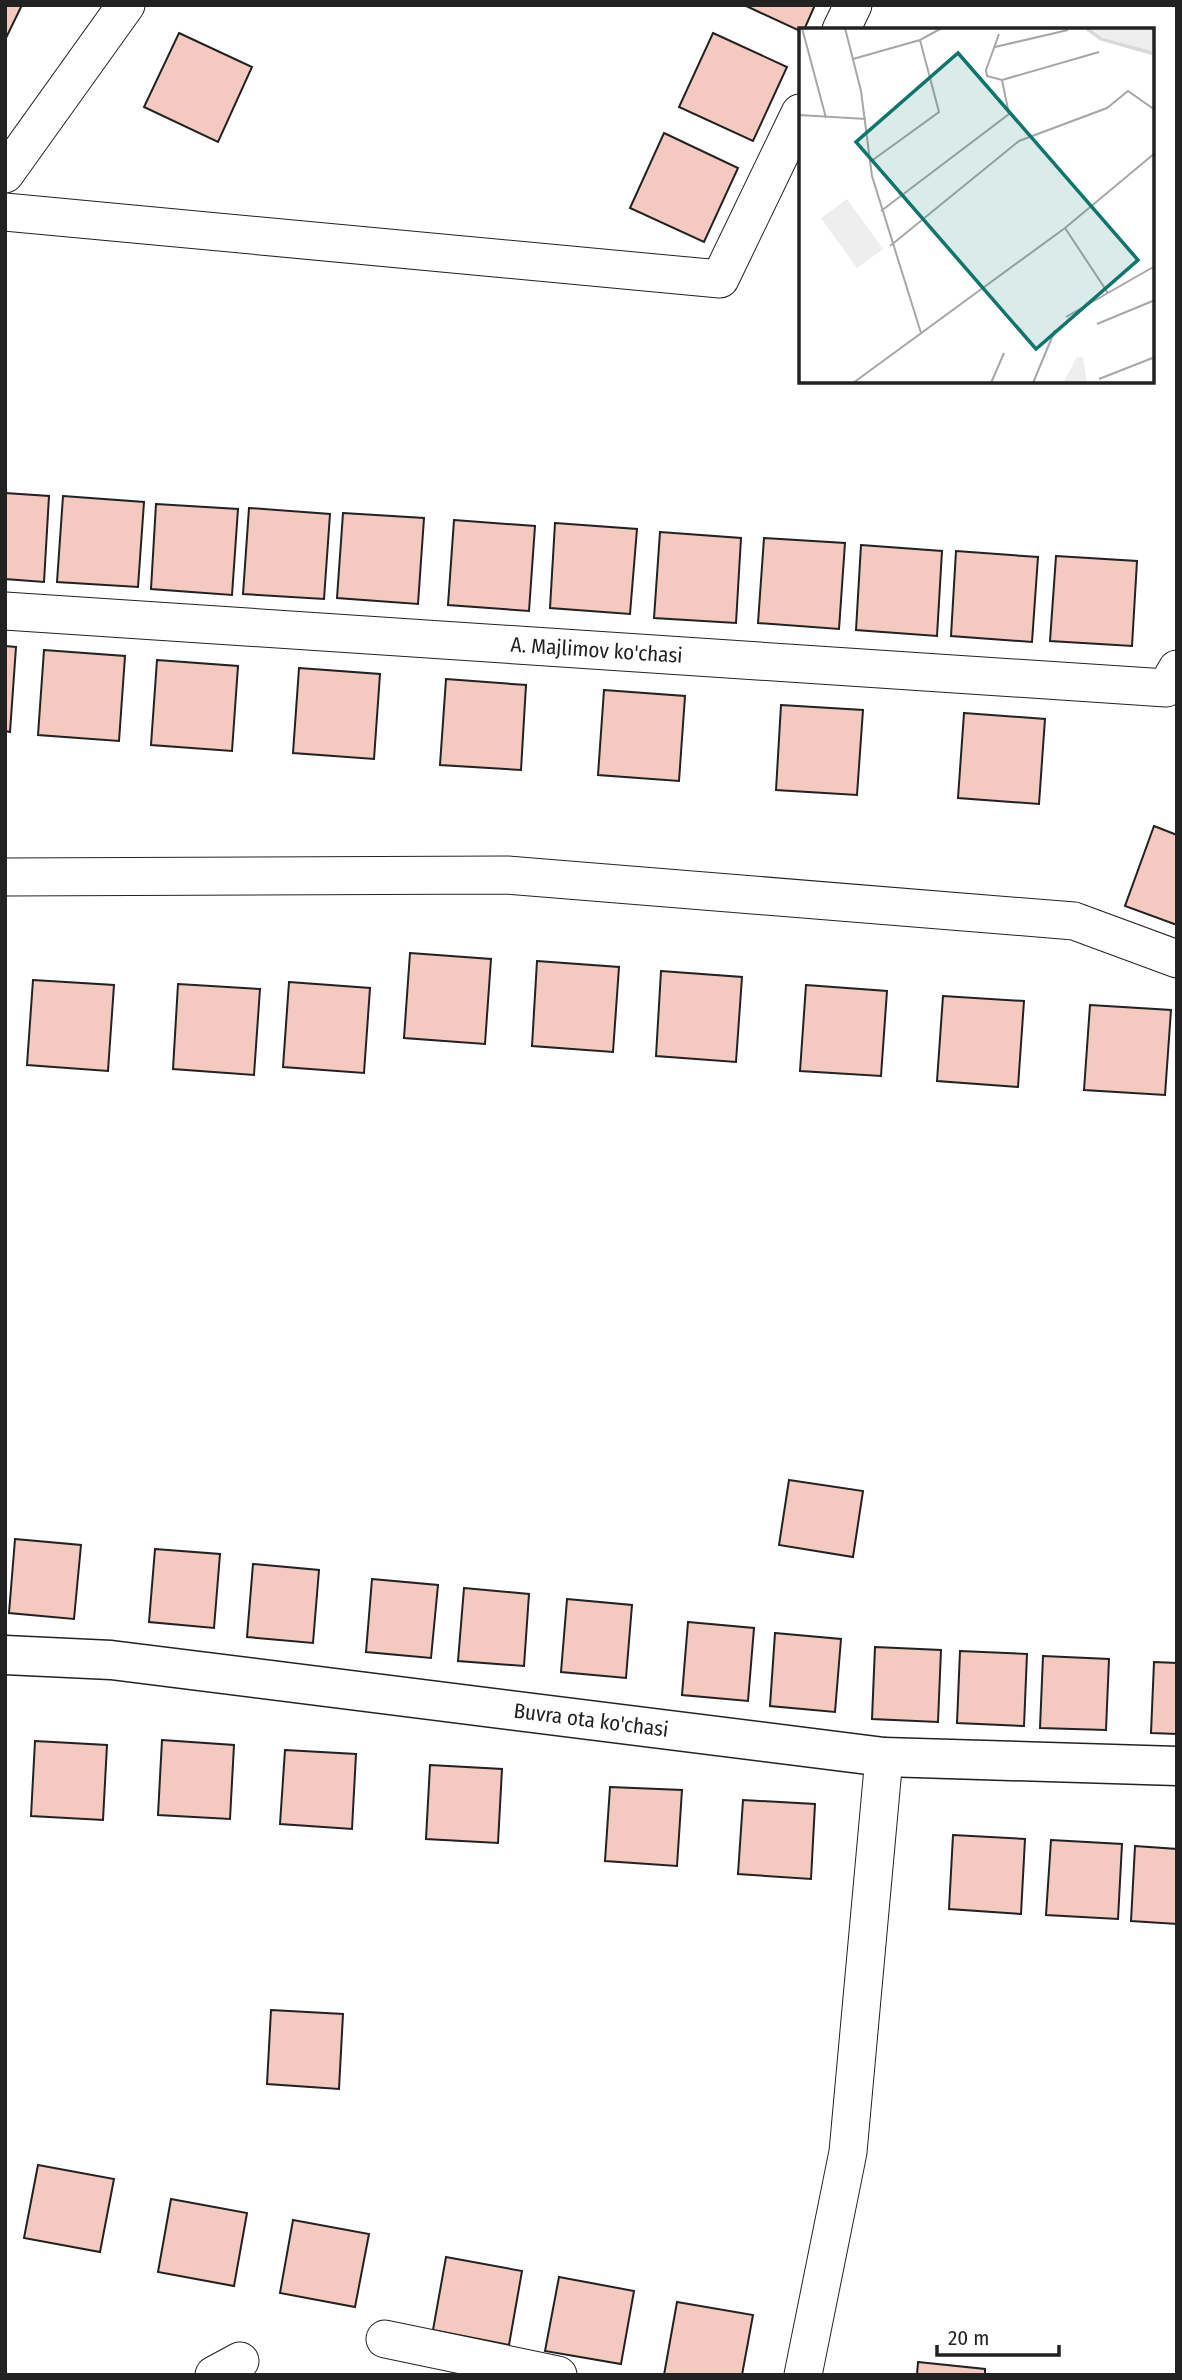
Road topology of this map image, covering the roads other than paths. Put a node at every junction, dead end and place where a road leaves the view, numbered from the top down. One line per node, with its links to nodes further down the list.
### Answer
1 (126, 5): 5 (street)
2 (853, 5): 3 (street)
3 (842, 28)
4 (799, 115): 6 (street)
5 (5, 174)
6 (5, 212)
7 (5, 611): 8 (street, A. Majlimov ko'chasi)
8 (1177, 669)
9 (5, 877): 10 (street)
10 (1177, 959)
11 (5, 1655): 12 (main road, Buvra ota ko'chasi)
12 (884, 1757): 13 (main road, Buvra ota ko'chasi); 16 (street)
13 (1177, 1766)
14 (386, 2339): 15 (street)
15 (558, 2375)
16 (803, 2375)

